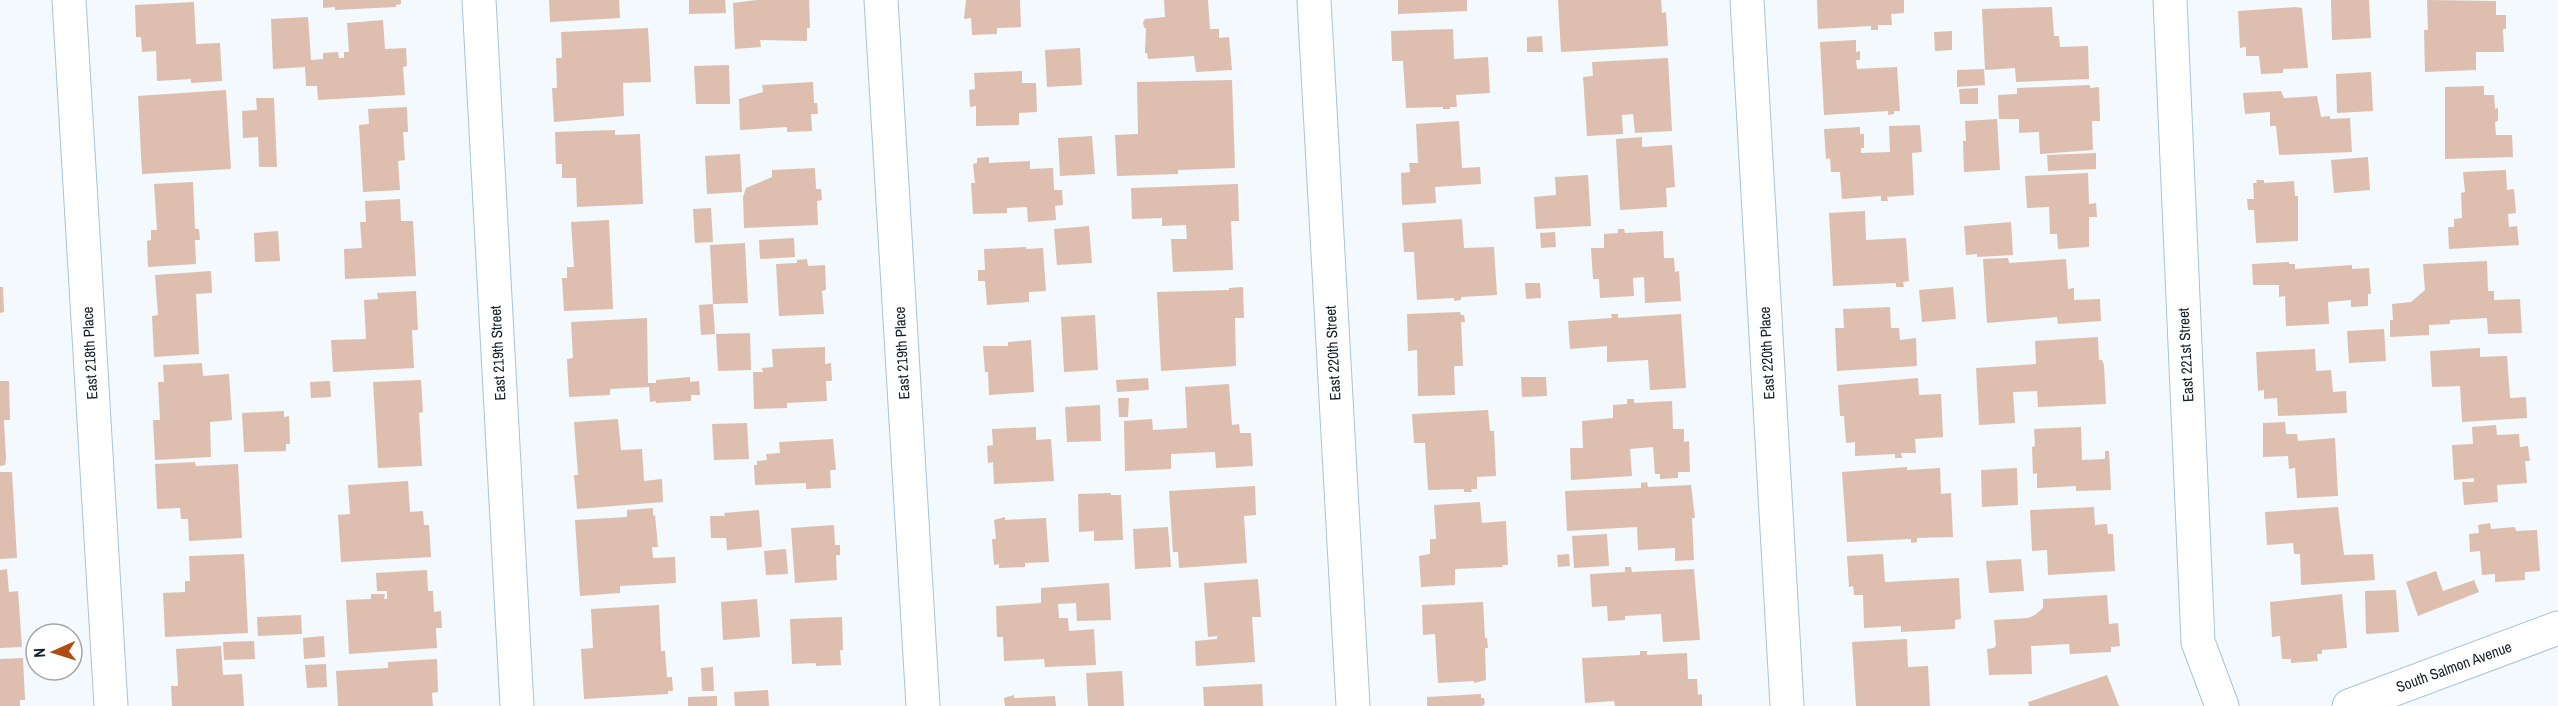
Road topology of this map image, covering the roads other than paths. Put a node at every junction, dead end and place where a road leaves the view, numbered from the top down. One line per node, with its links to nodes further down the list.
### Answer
1 (69, 0): 8 (street, East 218th Place)
2 (479, 0): 9 (street, East 219th Street)
3 (881, 0): 10 (street, East 219th Place)
4 (1314, 0): 11 (street, East 220th Street)
5 (1747, 0): 12 (street, East 220th Place)
6 (2170, 0): 13 (street, East 221st Street)
7 (2558, 628): 14 (street, South Salmon Avenue)
8 (111, 706)
9 (517, 706)
10 (923, 706)
11 (1353, 706)
12 (1787, 706)
13 (2222, 706)
14 (2349, 706)

